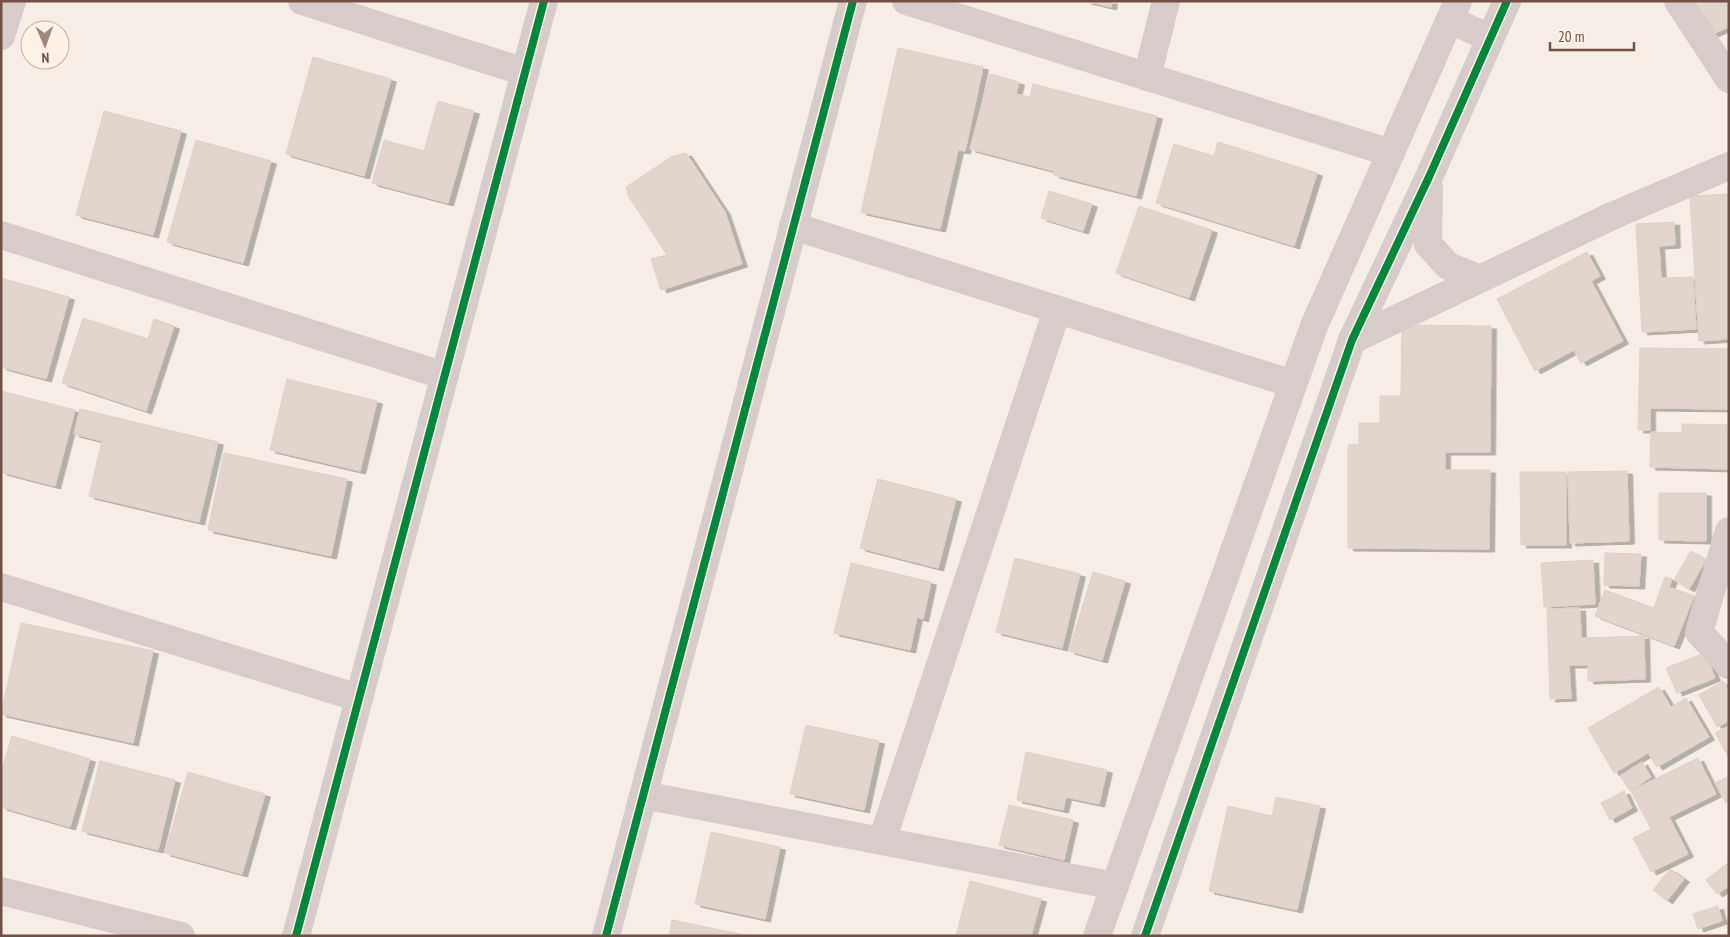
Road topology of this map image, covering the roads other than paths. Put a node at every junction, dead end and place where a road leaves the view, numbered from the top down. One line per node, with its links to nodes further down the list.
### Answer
1 (12, 1): 10 (street)
2 (302, 1): 13 (street)
3 (544, 1): 13 (street)
4 (853, 1): 19 (street)
5 (906, 1): 14 (street)
6 (1166, 1): 14 (street)
7 (1507, 1): 11 (street)
8 (1678, 1): 12 (street)
9 (1454, 10): 11 (street); 16 (street)
10 (1, 36)
11 (1490, 38): 18 (street)
12 (1721, 52): 15 (street)
13 (525, 72): 24 (street)
14 (1147, 77): 16 (street)
15 (1729, 79)
16 (1391, 153): 25 (street)
17 (1729, 166): 21 (street)
18 (1429, 177): 21 (street); 23 (street)
19 (793, 226): 22 (street); 30 (street)
20 (1, 235): 24 (street)
21 (1478, 278): 23 (street)
22 (1057, 310): 25 (street); 31 (street)
23 (1352, 340): 38 (street)
24 (445, 376): 29 (street)
25 (1293, 384): 32 (street)
26 (1729, 531): 28 (street)
27 (1, 587): 29 (street)
28 (1729, 665)
29 (359, 698): 35 (street)
30 (643, 796): 31 (street); 36 (street)
31 (882, 841): 32 (street)
32 (1115, 886): 37 (street)
33 (1, 891): 34 (street)
34 (181, 936)
35 (296, 936)
36 (606, 936)
37 (1097, 936)
38 (1145, 936)

